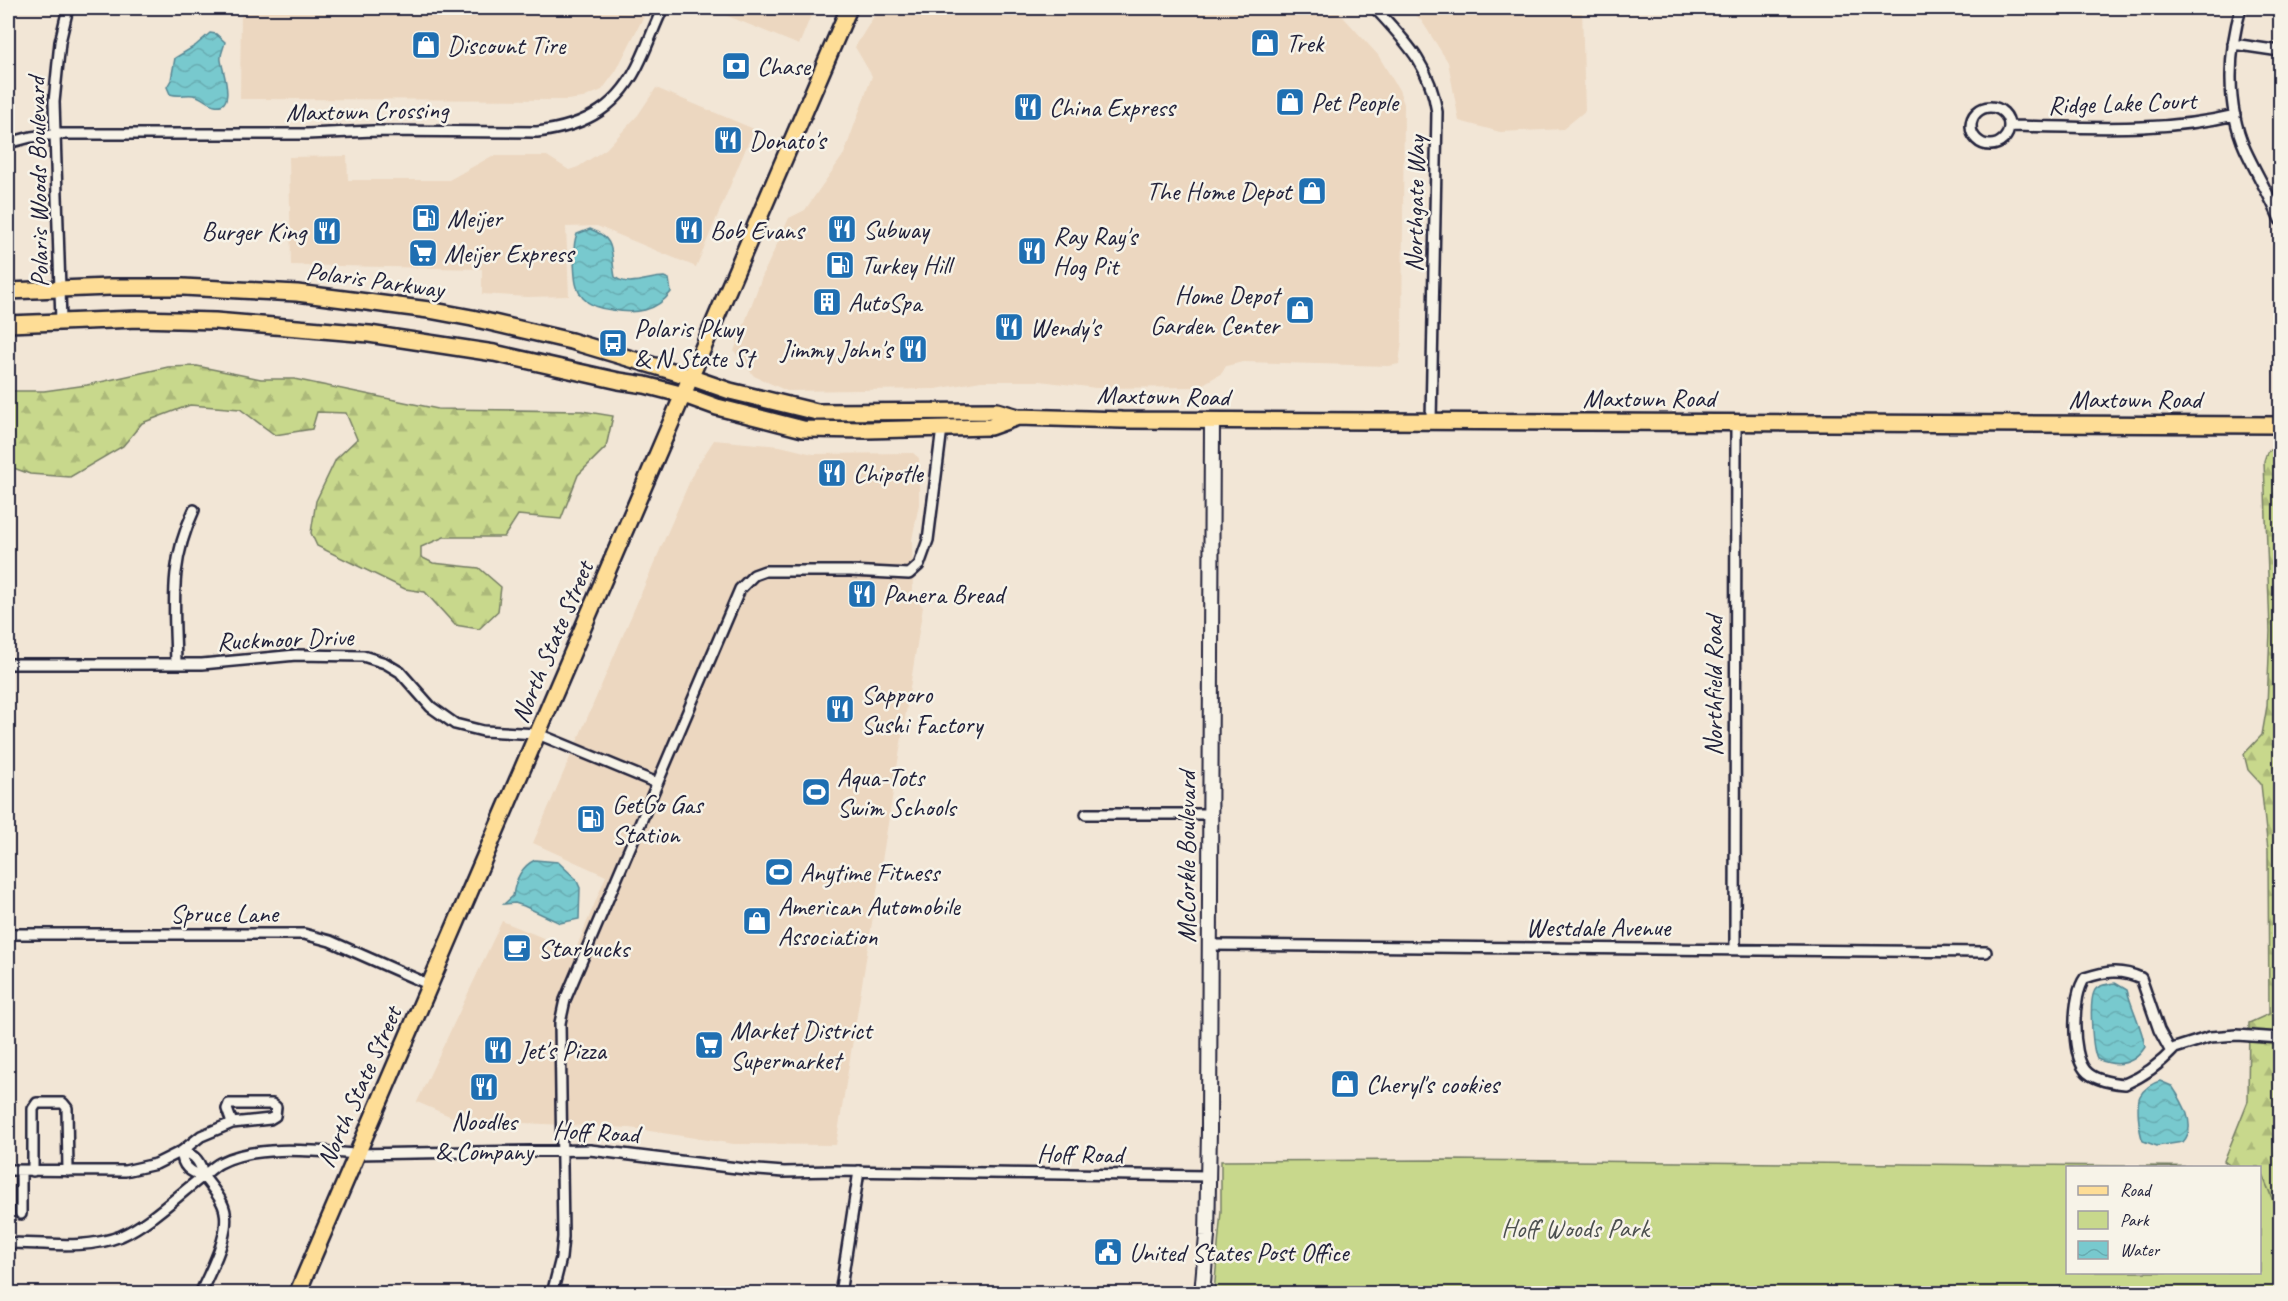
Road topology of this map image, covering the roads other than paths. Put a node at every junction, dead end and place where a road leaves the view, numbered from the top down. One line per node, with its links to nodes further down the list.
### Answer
1 (68, 8): 10 (street, Polaris Woods Boulevard)
2 (663, 8): 10 (street, Maxtown Crossing)
3 (849, 8): 17 (main road, North State Street)
4 (1375, 8): 22 (street, Northgate Way)
5 (2241, 8): 6 (street)
6 (2234, 44): 7 (street); 8 (street)
7 (2280, 51)
8 (2235, 115): 9 (street, Ridge Lake Court); 12 (street)
9 (2010, 126): 9 (street)
10 (56, 134): 11 (street, Maxtown Crossing); 13 (street, Polaris Woods Boulevard)
11 (8, 143)
12 (2280, 220)
13 (61, 288): 14 (main road, Polaris Parkway); 15 (street, Polaris Woods Boulevard); 17 (main road, Polaris Parkway)
14 (8, 291)
15 (61, 321): 16 (main road, Polaris Parkway); 18 (main road, Polaris Parkway)
16 (8, 324)
17 (692, 378): 18 (main road, North State Street); 19 (main road, Maxtown Road)
18 (684, 394): 26 (main road, Maxtown Road); 30 (main road, North State Street)
19 (949, 411): 20 (main road, Maxtown Road); 26 (main road)
20 (1018, 417): 21 (main road, Maxtown Road); 25 (main road, Maxtown Road)
21 (1212, 420): 22 (main road, Maxtown Road); 33 (street, McCorkle Boulevard)
22 (1431, 421): 23 (main road, Maxtown Road)
23 (1736, 423): 24 (main road, Maxtown Road); 36 (street, Northfield Road)
24 (2280, 424)
25 (942, 428): 26 (main road, Maxtown Road); 31 (street)
26 (867, 430)
27 (194, 510): 29 (street)
28 (8, 664): 29 (street, Ruckmoor Drive)
29 (176, 664): 30 (street, Ruckmoor Drive)
30 (538, 734): 31 (street, Ruckmoor Drive); 38 (main road, North State Street)
31 (657, 783): 43 (street)
32 (1086, 814): 33 (street)
33 (1210, 814): 35 (street, McCorkle Boulevard)
34 (8, 934): 38 (street, Spruce Lane)
35 (1210, 945): 36 (street, Westdale Avenue); 51 (street, McCorkle Boulevard)
36 (1735, 950): 37 (street, Westdale Avenue)
37 (1986, 952)
38 (430, 984): 44 (main road, North State Street)
39 (2280, 1038): 40 (street)
40 (2171, 1052): 40 (street)
41 (232, 1123): 41 (street); 42 (street)
42 (182, 1150): 48 (street); 50 (street)
43 (562, 1150): 44 (street, Hoff Road); 49 (street, Hoff Road); 56 (street)
44 (356, 1154): 50 (street, Hoff Road); 55 (main road, North State Street)
45 (8, 1170): 46 (street)
46 (21, 1170): 47 (street); 52 (street)
47 (33, 1171): 48 (street); 48 (street)
48 (68, 1171)
49 (859, 1171): 51 (street, Hoff Road); 57 (street)
50 (203, 1176): 53 (street, Hoff Road); 54 (street)
51 (1208, 1176): 58 (street, McCorkle Boulevard)
52 (21, 1214)
53 (8, 1243)
54 (200, 1293)
55 (297, 1293)
56 (552, 1293)
57 (840, 1293)
58 (1202, 1293)

